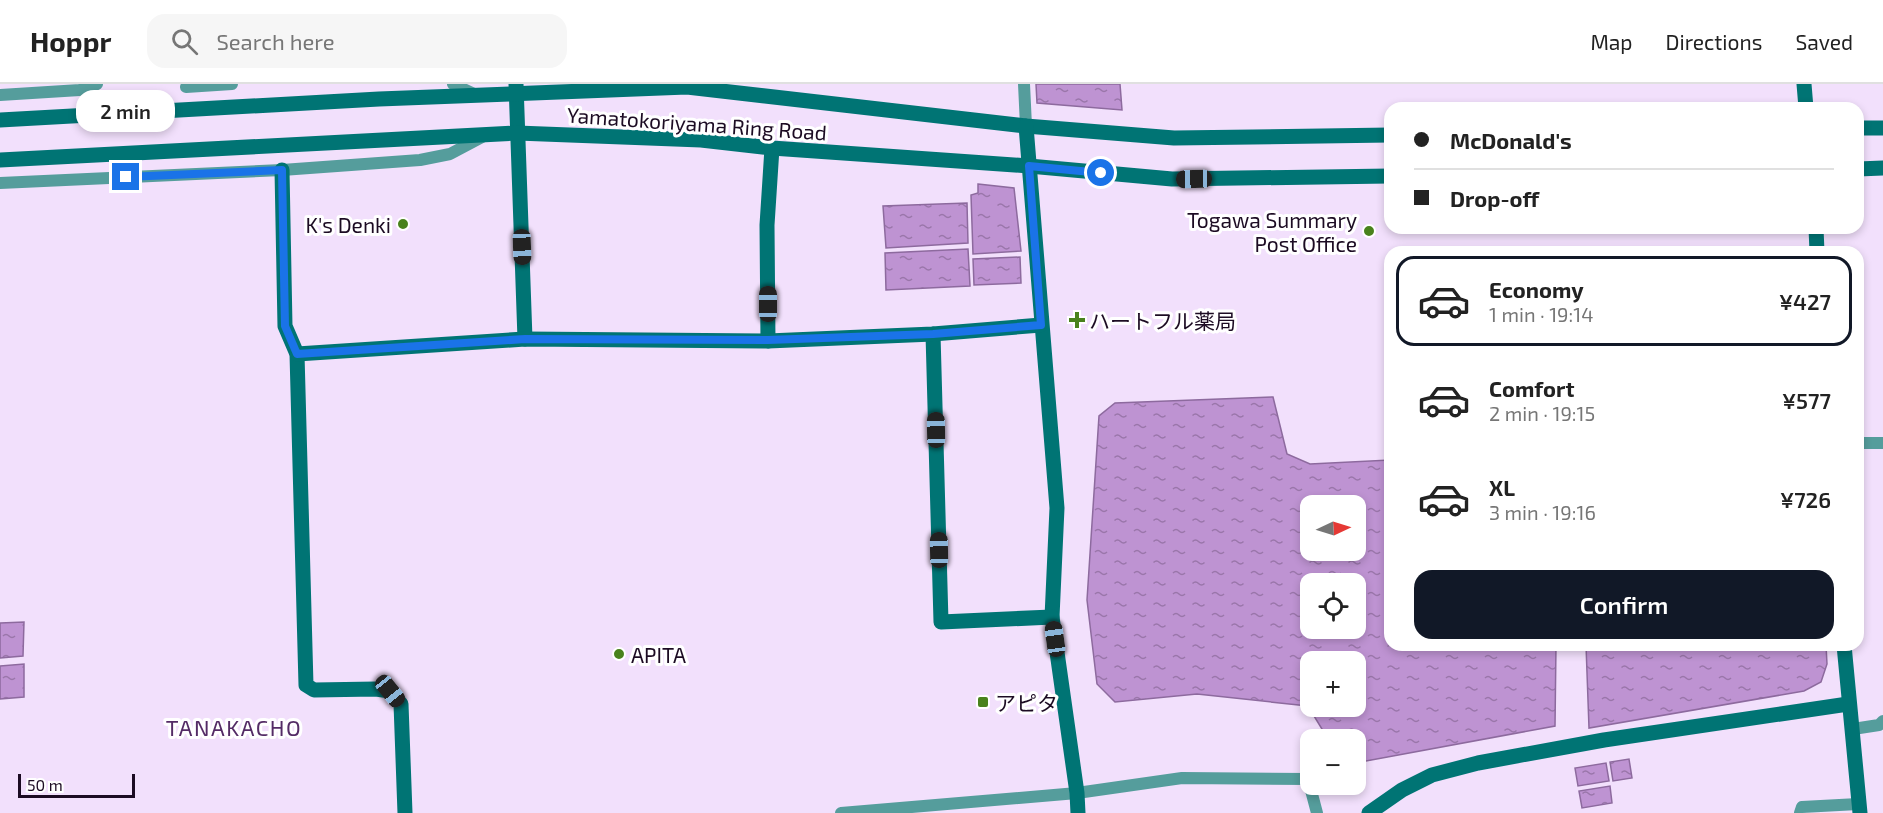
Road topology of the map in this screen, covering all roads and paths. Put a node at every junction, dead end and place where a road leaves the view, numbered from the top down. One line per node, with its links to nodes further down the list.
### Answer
1 (97, 84): 8 (street)
2 (232, 84): 6 (street)
3 (453, 84): 9 (street)
4 (1024, 84): 12 (street)
5 (1804, 84): 10 (street)
6 (186, 87)
7 (516, 89): 9 (street, Yamatokoriyama Ring Road); 12 (street, Yamatokoriyama Ring Road); 15 (street)
8 (0, 95)
9 (477, 95): 11 (street, Yamatokoriyama Ring Road)
10 (1806, 102)
11 (0, 120)
12 (1026, 126): 17 (street, Yamatokoriyama Ring Road); 20 (street)
13 (1864, 128): 14 (street)
14 (1883, 128)
15 (518, 133): 16 (street, Yamatokoriyama Ring Road); 18 (street, Yamatokoriyama Ring Road); 28 (street)
16 (488, 134): 19 (street, Yamatokoriyama Ring Road); 23 (street)
17 (1384, 135)
18 (772, 148): 20 (street, Yamatokoriyama Ring Road); 29 (street)
19 (0, 160)
20 (1029, 166): 24 (street, Yamatokoriyama Ring Road); 26 (street)
21 (1883, 168): 22 (street)
22 (1864, 169)
23 (282, 170): 25 (street); 30 (street)
24 (1384, 176)
25 (0, 183)
26 (1041, 325): 27 (street); 33 (street)
27 (933, 334): 29 (street); 33 (street)
28 (525, 339): 29 (street); 30 (street)
29 (768, 340)
30 (297, 354): 40 (street)
31 (1864, 443): 32 (street)
32 (1883, 443)
33 (1052, 616): 38 (street)
34 (1844, 651): 35 (street)
35 (1848, 704): 37 (street); 44 (street)
36 (1883, 721): 37 (street)
37 (1852, 729): 39 (street)
38 (1077, 793): 41 (street); 42 (street); 43 (street)
39 (1859, 808): 45 (street)
40 (405, 813)
41 (841, 813)
42 (1078, 813)
43 (1317, 813)
44 (1369, 813)
45 (1800, 813)

